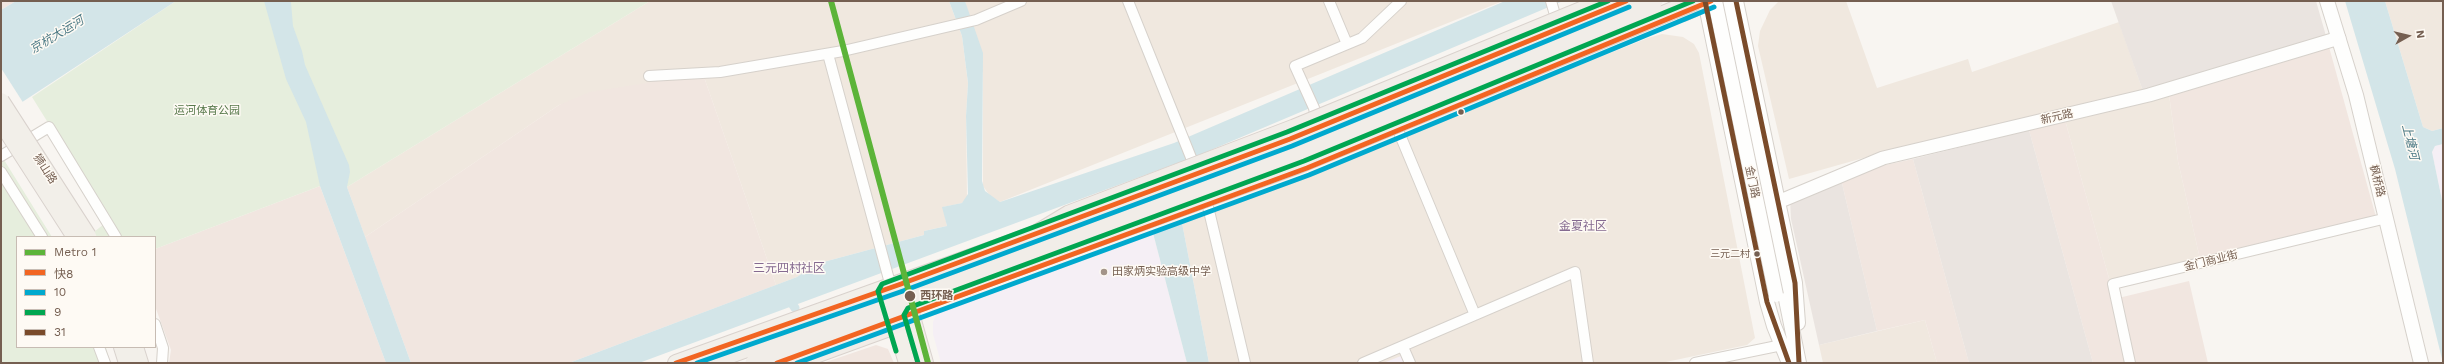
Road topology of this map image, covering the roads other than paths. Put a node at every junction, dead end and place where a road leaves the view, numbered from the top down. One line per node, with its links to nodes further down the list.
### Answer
1 (1021, 1): 16 (street)
2 (1128, 1): 25 (street)
3 (1329, 1): 15 (street)
4 (1401, 1): 15 (street)
5 (1626, 1): 13 (main road)
6 (1654, 1): 35 (highway, bridge)
7 (1708, 1): 17 (main road); 37 (main road, 金门路, bridge); 42 (main road); 54 (highway, bridge)
8 (1725, 1): 37 (main road, 金门路)
9 (1736, 1): 27 (main road)
10 (2328, 1): 14 (main road, 枫桥路)
11 (1604, 2): 35 (highway, bridge)
12 (1552, 5): 13 (street)
13 (1559, 29): 17 (street); 21 (main road)
14 (2339, 38): 27 (street, 新元路); 29 (main road, 枫桥路)
15 (1347, 44): 21 (street)
16 (828, 54): 18 (street); 36 (street)
17 (1571, 59): 22 (main road)
18 (650, 76)
19 (1, 101): 32 (main road, 狮山路, bridge)
20 (1, 122): 33 (main road, 狮山路, bridge)
21 (1318, 128): 24 (street); 25 (main road)
22 (1398, 130): 24 (main road); 39 (street)
23 (1, 156): 34 (street)
24 (1329, 159): 28 (main road)
25 (1195, 167): 28 (street); 30 (main road)
26 (1, 172): 31 (street)
27 (1778, 202): 64 (main road)
28 (1208, 204): 38 (main road); 58 (street)
29 (2387, 218): 65 (street, 金门商业街); 66 (main road, 枫桥路)
30 (1074, 220): 36 (main road); 38 (main road)
31 (41, 236)
32 (83, 236)
33 (83, 236)
34 (115, 236)
35 (992, 261): 53 (highway, bridge)
36 (891, 284): 38 (main road); 40 (main road); 52 (main road)
37 (1781, 294): 63 (main road, 金门路); 64 (main road, 金门路)
38 (909, 307): 40 (highway); 57 (main road)
39 (1475, 316): 46 (street); 61 (street)
40 (894, 317): 47 (highway); 56 (main road)
41 (156, 327): 51 (street)
42 (1782, 345): 62 (street); 63 (main road)
43 (99, 348): 48 (street)
44 (122, 348): 49 (main road)
45 (135, 348): 50 (main road)
46 (1402, 348): 59 (street); 60 (street)
47 (793, 360): 55 (main road)
48 (105, 363)
49 (128, 363)
50 (140, 363)
51 (162, 363)
52 (676, 363)
53 (706, 363)
54 (754, 363)
55 (777, 363)
56 (907, 363)
57 (925, 363)
58 (1245, 363)
59 (1363, 363)
60 (1410, 363)
61 (1588, 363)
62 (1695, 363)
63 (1790, 363)
64 (1799, 363)
65 (2130, 363)
66 (2421, 363)

